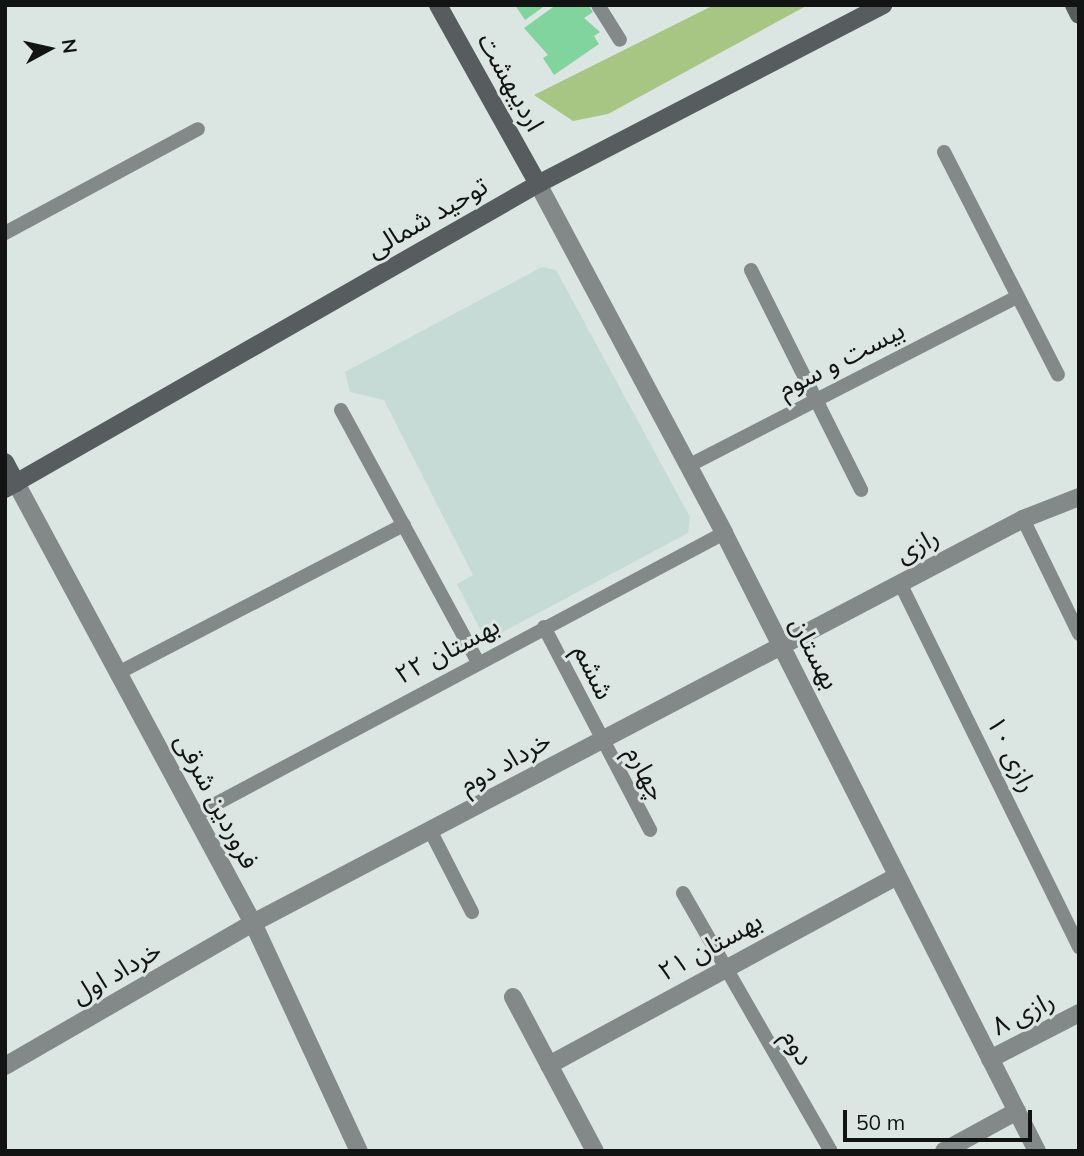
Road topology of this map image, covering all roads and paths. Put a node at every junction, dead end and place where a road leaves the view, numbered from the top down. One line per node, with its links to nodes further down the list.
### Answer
1 (439, 5): 9 (street, اردیبهشت)
2 (598, 5): 6 (lane)
3 (883, 5): 9 (street, توحید شمالی)
4 (1073, 5): 5 (street)
5 (1079, 15)
6 (620, 40)
7 (198, 129): 10 (lane)
8 (944, 152): 12 (lane)
9 (538, 184): 17 (street, بهستان); 18 (street, توحید شمالی)
10 (5, 233)
11 (751, 270): 14 (lane)
12 (1017, 297): 13 (lane); 14 (lane, بیست و سوم)
13 (1058, 375)
14 (816, 400): 17 (lane, بیست و سوم); 19 (lane)
15 (341, 410): 22 (lane)
16 (5, 462): 18 (street)
17 (688, 466): 23 (street, بهستان)
18 (11, 486): 29 (street, فروردین شرقی)
19 (861, 490)
20 (1079, 497): 21 (street, رازی)
21 (1023, 519): 24 (street, رازی); 26 (lane)
22 (404, 524): 28 (lane); 29 (lane)
23 (724, 533): 25 (lane, بهستان ۲۲); 27 (street, بهستان)
24 (900, 583): 27 (street, رازی); 38 (lane, رازی ۱۰)
25 (544, 627): 28 (lane, بهستان ۲۲); 30 (lane, ششم)
26 (1079, 635)
27 (781, 645): 30 (street, خرداد دوم); 34 (street, بهستان)
28 (477, 661): 31 (lane, بهستان ۲۲)
29 (118, 673): 31 (street, فروردین شرقی)
30 (600, 740): 32 (lane, چهارم); 33 (street, خرداد دوم)
31 (195, 815): 37 (street, فروردین شرقی)
32 (650, 831)
33 (431, 832): 36 (lane); 37 (street, خرداد دوم)
34 (897, 876): 39 (street, بهستان ۲۱); 42 (street, بهستان)
35 (683, 892): 39 (lane, دوم)
36 (472, 912)
37 (253, 923): 44 (street, خرداد اول); 46 (street, فروردین شرقی)
38 (1079, 947)
39 (723, 968): 43 (street, بهستان ۲۱); 48 (lane, دوم)
40 (513, 997): 43 (street)
41 (1079, 1013): 42 (street, ۸ رازی)
42 (990, 1059): 45 (street, بهستان)
43 (549, 1065): 47 (street)
44 (5, 1066)
45 (1017, 1111): 49 (street); 50 (street, بهستان)
46 (359, 1151)
47 (595, 1151)
48 (831, 1151)
49 (944, 1151)
50 (1037, 1151)

